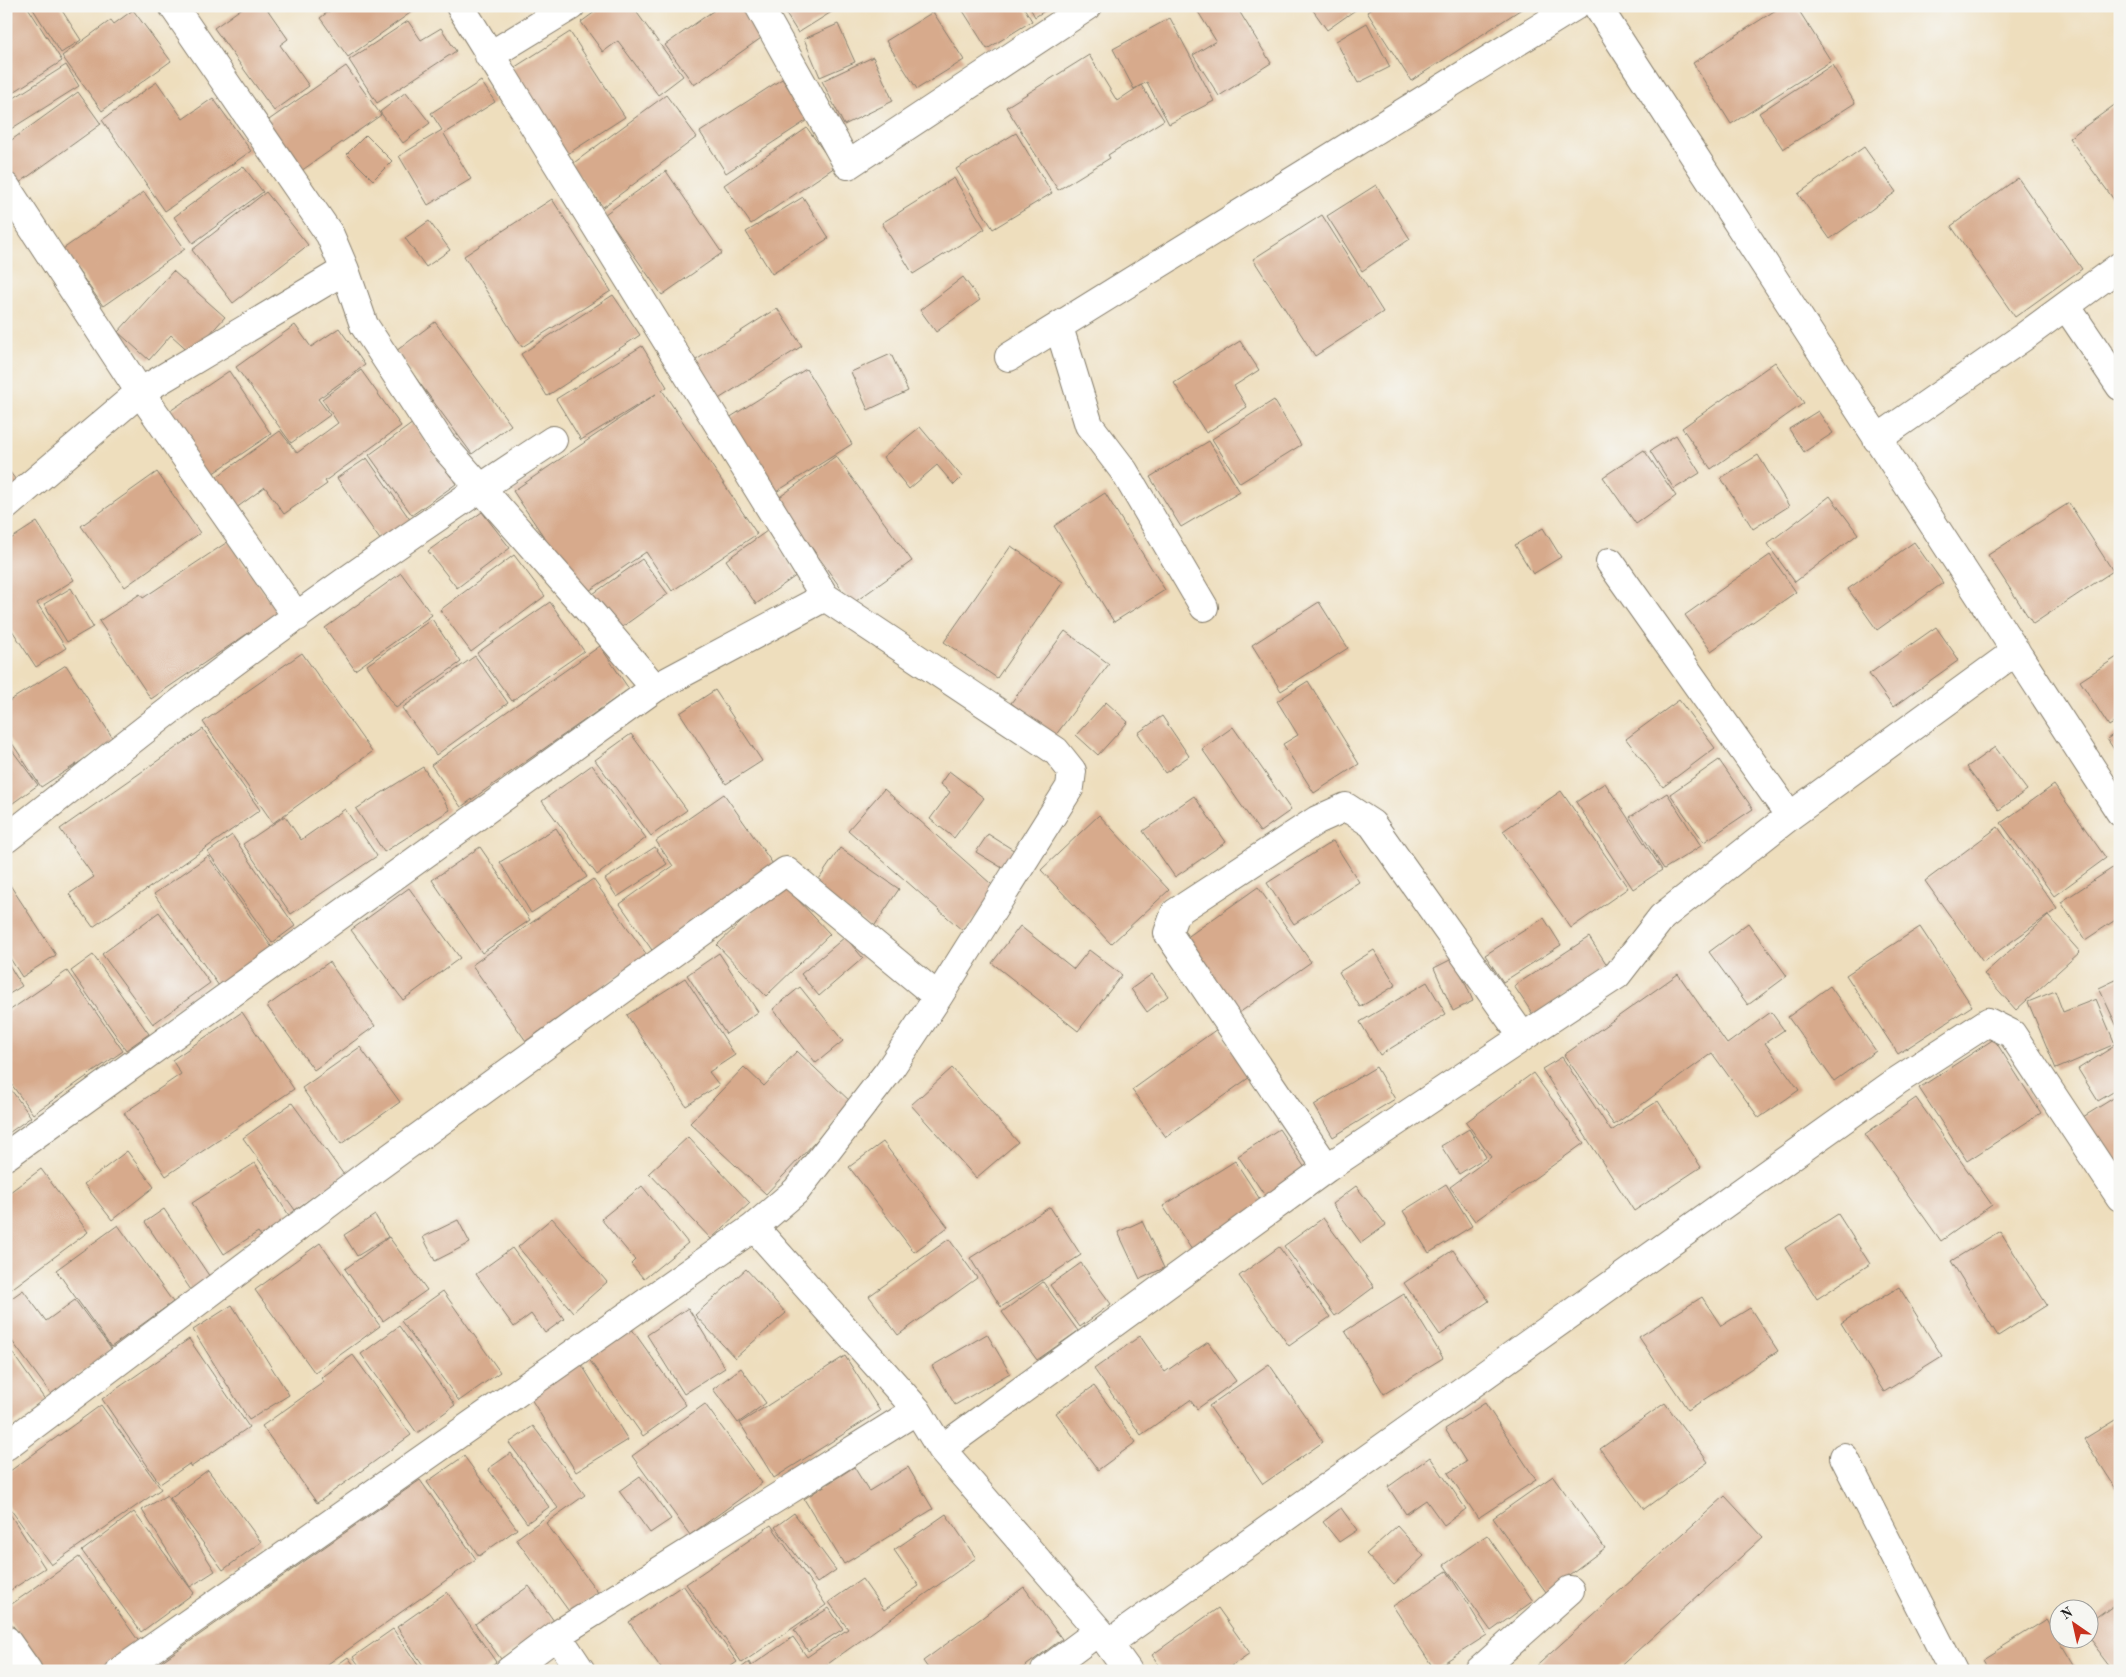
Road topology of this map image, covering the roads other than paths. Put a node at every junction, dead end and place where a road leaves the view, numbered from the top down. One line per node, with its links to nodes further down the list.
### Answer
1 (173, 6): 11 (street)
2 (460, 6): 8 (street)
3 (571, 6): 8 (street)
4 (759, 6): 5 (street)
5 (1088, 6)
6 (1575, 6): 13 (street)
7 (1597, 6): 17 (street)
8 (489, 56): 22 (street)
9 (8, 196): 16 (street)
10 (2120, 266): 12 (street)
11 (345, 270): 16 (street); 19 (street)
12 (2066, 306): 15 (street); 17 (street)
13 (1059, 327): 14 (street); 23 (street)
14 (1009, 357)
15 (2120, 386)
16 (140, 392): 20 (street); 24 (street)
17 (1877, 439): 25 (street)
18 (553, 440): 19 (street)
19 (480, 488): 24 (street); 26 (street)
20 (6, 506)
21 (1610, 562): 28 (street)
22 (824, 597): 26 (street); 30 (street)
23 (1204, 607)
24 (297, 617): 29 (street)
25 (2016, 651): 27 (street); 28 (street)
26 (655, 688): 32 (street)
27 (2120, 812)
28 (1790, 816): 31 (street)
29 (6, 839)
30 (938, 997): 35 (street); 37 (street)
31 (1523, 1037): 33 (street); 33 (street)
32 (6, 1156)
33 (1327, 1168): 38 (street)
34 (2120, 1198): 42 (street)
35 (754, 1227): 36 (street); 45 (street)
36 (917, 1410): 38 (street); 41 (street)
37 (6, 1446)
38 (941, 1449): 42 (street)
39 (1844, 1457): 51 (street)
40 (1570, 1590): 50 (street)
41 (557, 1635): 46 (street); 47 (street)
42 (1104, 1637): 48 (street); 49 (street)
43 (6, 1640): 44 (street)
44 (28, 1671)
45 (120, 1671)
46 (509, 1671)
47 (582, 1671)
48 (1045, 1671)
49 (1128, 1671)
50 (1479, 1671)
51 (1953, 1671)

